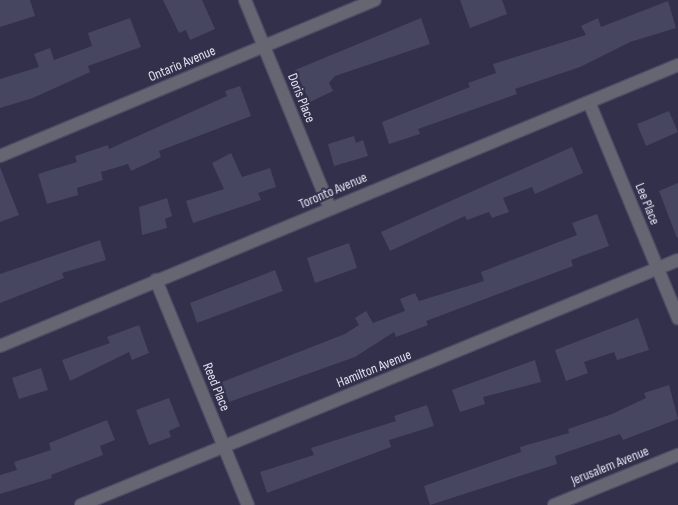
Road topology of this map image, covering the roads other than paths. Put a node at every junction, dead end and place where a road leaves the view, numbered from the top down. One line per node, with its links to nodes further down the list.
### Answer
1 (244, 0): 3 (street, Doris Place)
2 (375, 0): 3 (street, Ontario Avenue)
3 (264, 46): 6 (street, Ontario Avenue); 7 (street, Doris Place)
4 (678, 66): 5 (street, Toronto Avenue)
5 (589, 102): 7 (street, Toronto Avenue); 9 (street, Lee Place)
6 (0, 156)
7 (330, 208): 10 (street, Toronto Avenue)
8 (678, 260): 9 (street, Hamilton Avenue)
9 (658, 269): 11 (street, Lee Place); 13 (street, Hamilton Avenue)
10 (156, 280): 12 (street, Toronto Avenue); 13 (street, Reed Place)
11 (678, 318)
12 (0, 346)
13 (224, 446): 15 (street, Hamilton Avenue); 16 (street, Reed Place)
14 (678, 454): 17 (street, Jerusalem Avenue)
15 (81, 505)
16 (248, 505)
17 (554, 505)

